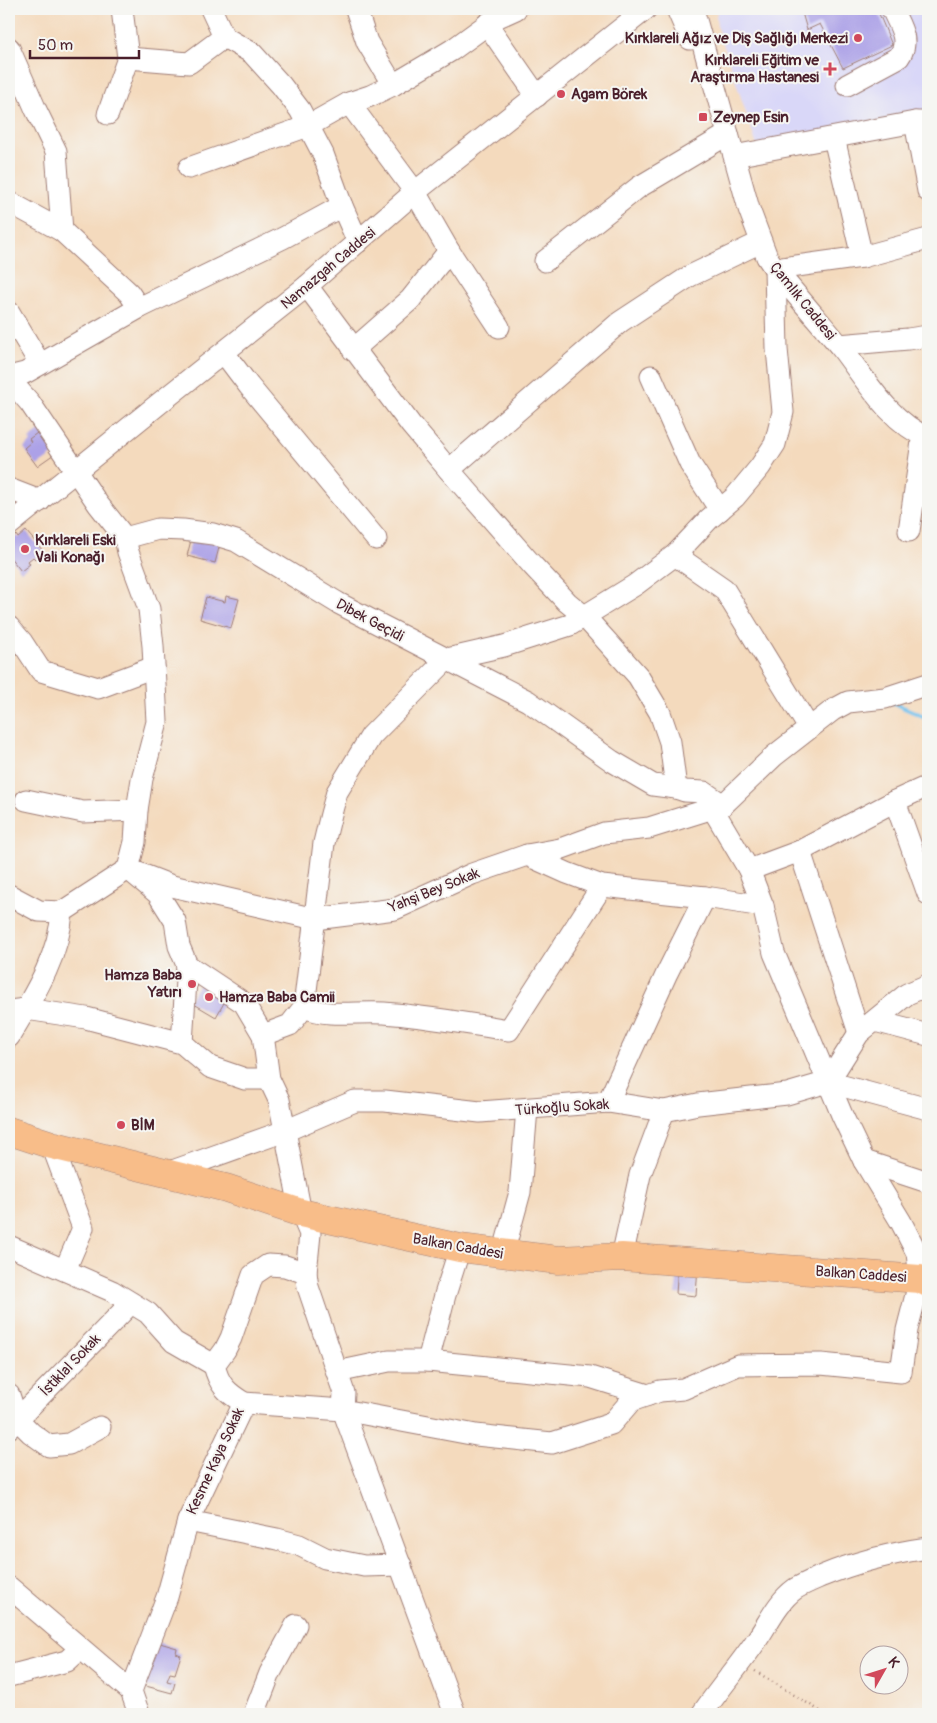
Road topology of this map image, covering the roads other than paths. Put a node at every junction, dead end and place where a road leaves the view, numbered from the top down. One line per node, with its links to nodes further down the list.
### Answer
1 (122, 9): 12 (street)
2 (211, 9): 10 (street)
3 (356, 9): 13 (street)
4 (516, 9): 9 (street)
5 (646, 9): 15 (street, Namazgah Caddesi)
6 (677, 9): 17 (street, Çamlık Caddesi)
7 (693, 9): 17 (street, Çamlık Caddesi)
8 (892, 9): 14 (street)
9 (487, 24): 13 (street); 15 (street)
10 (224, 37): 12 (street); 20 (street)
11 (9, 48): 29 (street)
12 (128, 58): 18 (street)
13 (393, 85): 16 (street)
14 (847, 85)
15 (537, 96): 26 (street, Namazgah Caddesi)
16 (349, 103): 20 (street); 26 (street)
17 (721, 110): 21 (street, Çamlık Caddesi)
18 (108, 114)
19 (922, 122): 22 (street); 25 (street)
20 (308, 126): 24 (street); 28 (street)
21 (728, 134): 23 (street, Çamlık Caddesi); 35 (street)
22 (834, 138): 23 (street); 34 (street)
23 (734, 156): 32 (street, Çamlık Caddesi)
24 (189, 168)
25 (928, 191)
26 (415, 192): 31 (street, Namazgah Caddesi); 33 (street)
27 (9, 202): 29 (street)
28 (342, 206): 31 (street); 38 (street)
29 (62, 231): 38 (street)
30 (928, 239): 34 (street)
31 (358, 242): 37 (street, Namazgah Caddesi)
32 (761, 242): 36 (street, Çamlık Caddesi); 49 (street)
33 (449, 251): 40 (street); 43 (street)
34 (862, 257): 36 (street)
35 (545, 261)
36 (775, 269): 42 (street, Çamlık Caddesi); 53 (street)
37 (307, 286): 43 (street); 44 (street, Namazgah Caddesi)
38 (139, 308): 45 (street)
39 (9, 312): 45 (street)
40 (500, 327)
41 (928, 336): 42 (street)
42 (839, 345): 48 (street, Çamlık Caddesi)
43 (353, 350): 49 (street)
44 (224, 353): 50 (street, Namazgah Caddesi); 57 (street)
45 (40, 364): 47 (street)
46 (651, 376): 53 (street)
47 (9, 378): 50 (street)
48 (926, 437): 55 (street)
49 (449, 470): 59 (street)
50 (77, 471): 52 (street, Namazgah Caddesi); 56 (street)
51 (9, 489): 52 (street)
52 (40, 501): 54 (street, Namazgah Caddesi)
53 (720, 510): 58 (street)
54 (9, 525)
55 (910, 530)
56 (125, 538): 61 (street, Dibek Geçidi); 62 (street)
57 (376, 539)
58 (675, 555): 59 (street); 64 (street)
59 (585, 617): 61 (street); 66 (street)
60 (9, 627): 62 (street)
61 (447, 659): 66 (street, Dibek Geçidi); 81 (street)
62 (154, 667): 70 (street)
63 (928, 684): 64 (street)
64 (809, 728): 69 (street)
65 (928, 786): 68 (street)
66 (676, 788): 69 (street, Dibek Geçidi)
67 (26, 800): 70 (street)
68 (895, 801): 71 (street); 76 (street)
69 (723, 806): 72 (street, Yahşi Bey Sokak); 74 (street)
70 (136, 810): 73 (street)
71 (800, 851): 74 (street); 86 (street)
72 (527, 855): 75 (street); 81 (street, Yahşi Bey Sokak)
73 (128, 869): 80 (street); 81 (street, Yahşi Bey Sokak); 82 (street)
74 (749, 870): 79 (street)
75 (602, 886): 78 (street); 84 (street)
76 (928, 894)
77 (9, 895): 80 (street)
78 (706, 897): 79 (street); 93 (street)
79 (763, 906): 92 (street)
80 (62, 912): 85 (street)
81 (315, 919): 84 (street)
82 (187, 965): 87 (street); 90 (street)
83 (928, 985): 86 (street)
84 (304, 1007): 87 (street)
85 (17, 1010): 89 (street); 90 (street)
86 (867, 1027): 88 (street); 92 (street)
87 (263, 1035): 91 (street)
88 (928, 1035)
89 (9, 1037)
90 (182, 1043): 91 (street)
91 (269, 1079): 98 (street)
92 (828, 1082): 95 (street); 96 (street, Türkoğlu Sokak); 100 (street)
93 (608, 1102): 94 (street, Türkoğlu Sokak); 96 (street, Türkoğlu Sokak)
94 (527, 1109): 98 (street, Türkoğlu Sokak); 106 (street)
95 (928, 1109)
96 (664, 1111): 107 (street)
97 (9, 1131): 99 (main road, Balkan Caddesi)
98 (285, 1131): 101 (street, Türkoğlu Sokak); 103 (street)
99 (52, 1145): 101 (main road, Balkan Caddesi); 108 (street)
100 (864, 1161): 102 (street); 110 (street)
101 (164, 1174): 103 (main road, Balkan Caddesi)
102 (928, 1182)
103 (301, 1213): 105 (main road, Balkan Caddesi); 109 (street)
104 (9, 1246): 108 (street)
105 (460, 1248): 106 (main road, Balkan Caddesi); 112 (street)
106 (503, 1254): 107 (main road, Balkan Caddesi)
107 (622, 1256): 110 (main road, Balkan Caddesi)
108 (66, 1270): 111 (street)
109 (306, 1273): 113 (street); 114 (street)
110 (926, 1279): 116 (street)
111 (131, 1303): 113 (street); 119 (street, İstiklal Sokak)
112 (428, 1361): 114 (street); 116 (street)
113 (214, 1365): 117 (street, Kesme Kaya Sokak)
114 (337, 1372): 118 (street)
115 (9, 1395): 119 (street)
116 (648, 1395): 118 (street)
117 (244, 1402): 118 (street); 121 (street, Kesme Kaya Sokak)
118 (342, 1410): 123 (street)
119 (13, 1423): 120 (street)
120 (100, 1427)
121 (188, 1521): 123 (street); 128 (street, Kesme Kaya Sokak)
122 (928, 1548): 132 (street)
123 (401, 1565): 131 (street)
124 (9, 1587): 126 (street)
125 (296, 1625): 130 (street)
126 (80, 1649): 127 (street); 128 (street)
127 (9, 1676)
128 (132, 1691): 129 (street)
129 (139, 1714)
130 (254, 1714)
131 (455, 1714)
132 (702, 1714)

